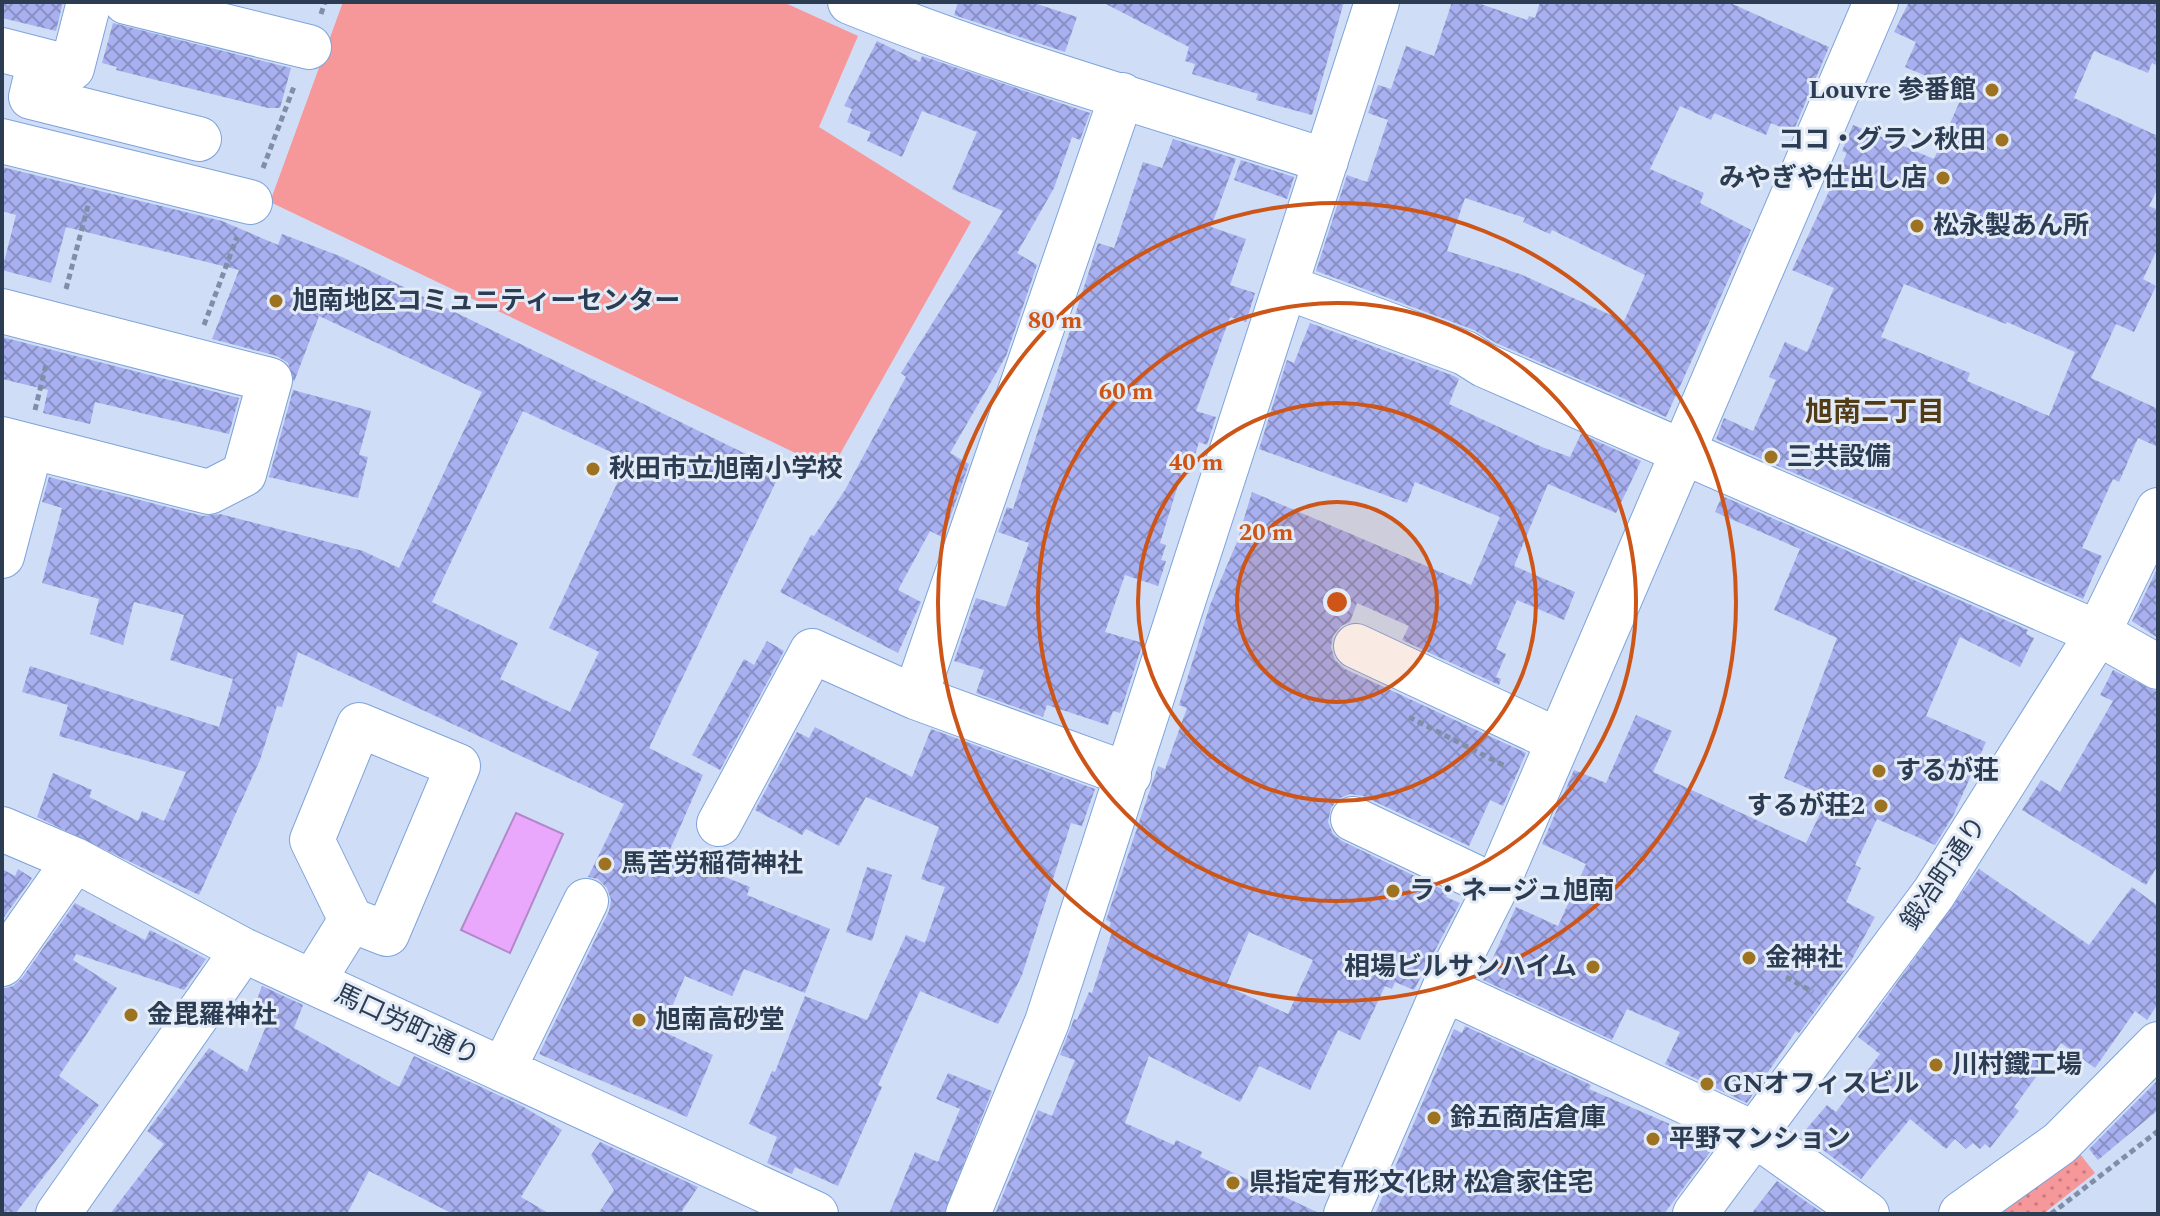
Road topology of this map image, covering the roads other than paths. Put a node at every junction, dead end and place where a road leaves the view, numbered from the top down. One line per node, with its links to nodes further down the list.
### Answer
1 (89, 2): 8 (street)
2 (126, 2): 7 (street)
3 (850, 2): 6 (street)
4 (1377, 2): 12 (street)
5 (1876, 2): 17 (street)
6 (896, 10): 9 (street)
7 (309, 47)
8 (21, 55): 10 (street)
9 (1122, 95): 12 (street); 23 (street)
10 (199, 139)
11 (2, 141): 13 (street)
12 (1326, 161): 14 (street)
13 (250, 202)
14 (1286, 287): 17 (street); 25 (street)
15 (2, 311): 16 (street)
16 (16, 443): 19 (street)
17 (1684, 452): 20 (street); 24 (street)
18 (2158, 510): 20 (street, 鍛冶町通り)
19 (2, 556)
20 (2098, 633): 22 (street); 39 (street, 鍛冶町通り)
21 (1356, 646): 24 (street)
22 (2158, 667)
23 (915, 697): 25 (street); 27 (street)
24 (1559, 741): 30 (street)
25 (1129, 775): 42 (street)
26 (1353, 819): 30 (street)
27 (719, 824)
28 (2, 829): 29 (street, 馬口労町通り)
29 (75, 860): 33 (street, 馬口労町通り); 34 (street)
30 (1496, 887): 36 (street)
31 (586, 901): 38 (street)
32 (351, 920): 35 (street)
33 (243, 950): 35 (street, 馬口労町通り); 40 (street)
34 (2, 964)
35 (313, 981): 38 (street, 馬口労町通り)
36 (1444, 989): 39 (street); 43 (street)
37 (2158, 1044): 46 (street)
38 (503, 1070): 41 (street, 馬口労町通り)
39 (1753, 1133): 44 (street, 鍛冶町通り); 45 (street)
40 (58, 1214)
41 (816, 1214)
42 (968, 1214)
43 (1346, 1214)
44 (1695, 1214)
45 (1867, 1214)
46 (1961, 1214)

